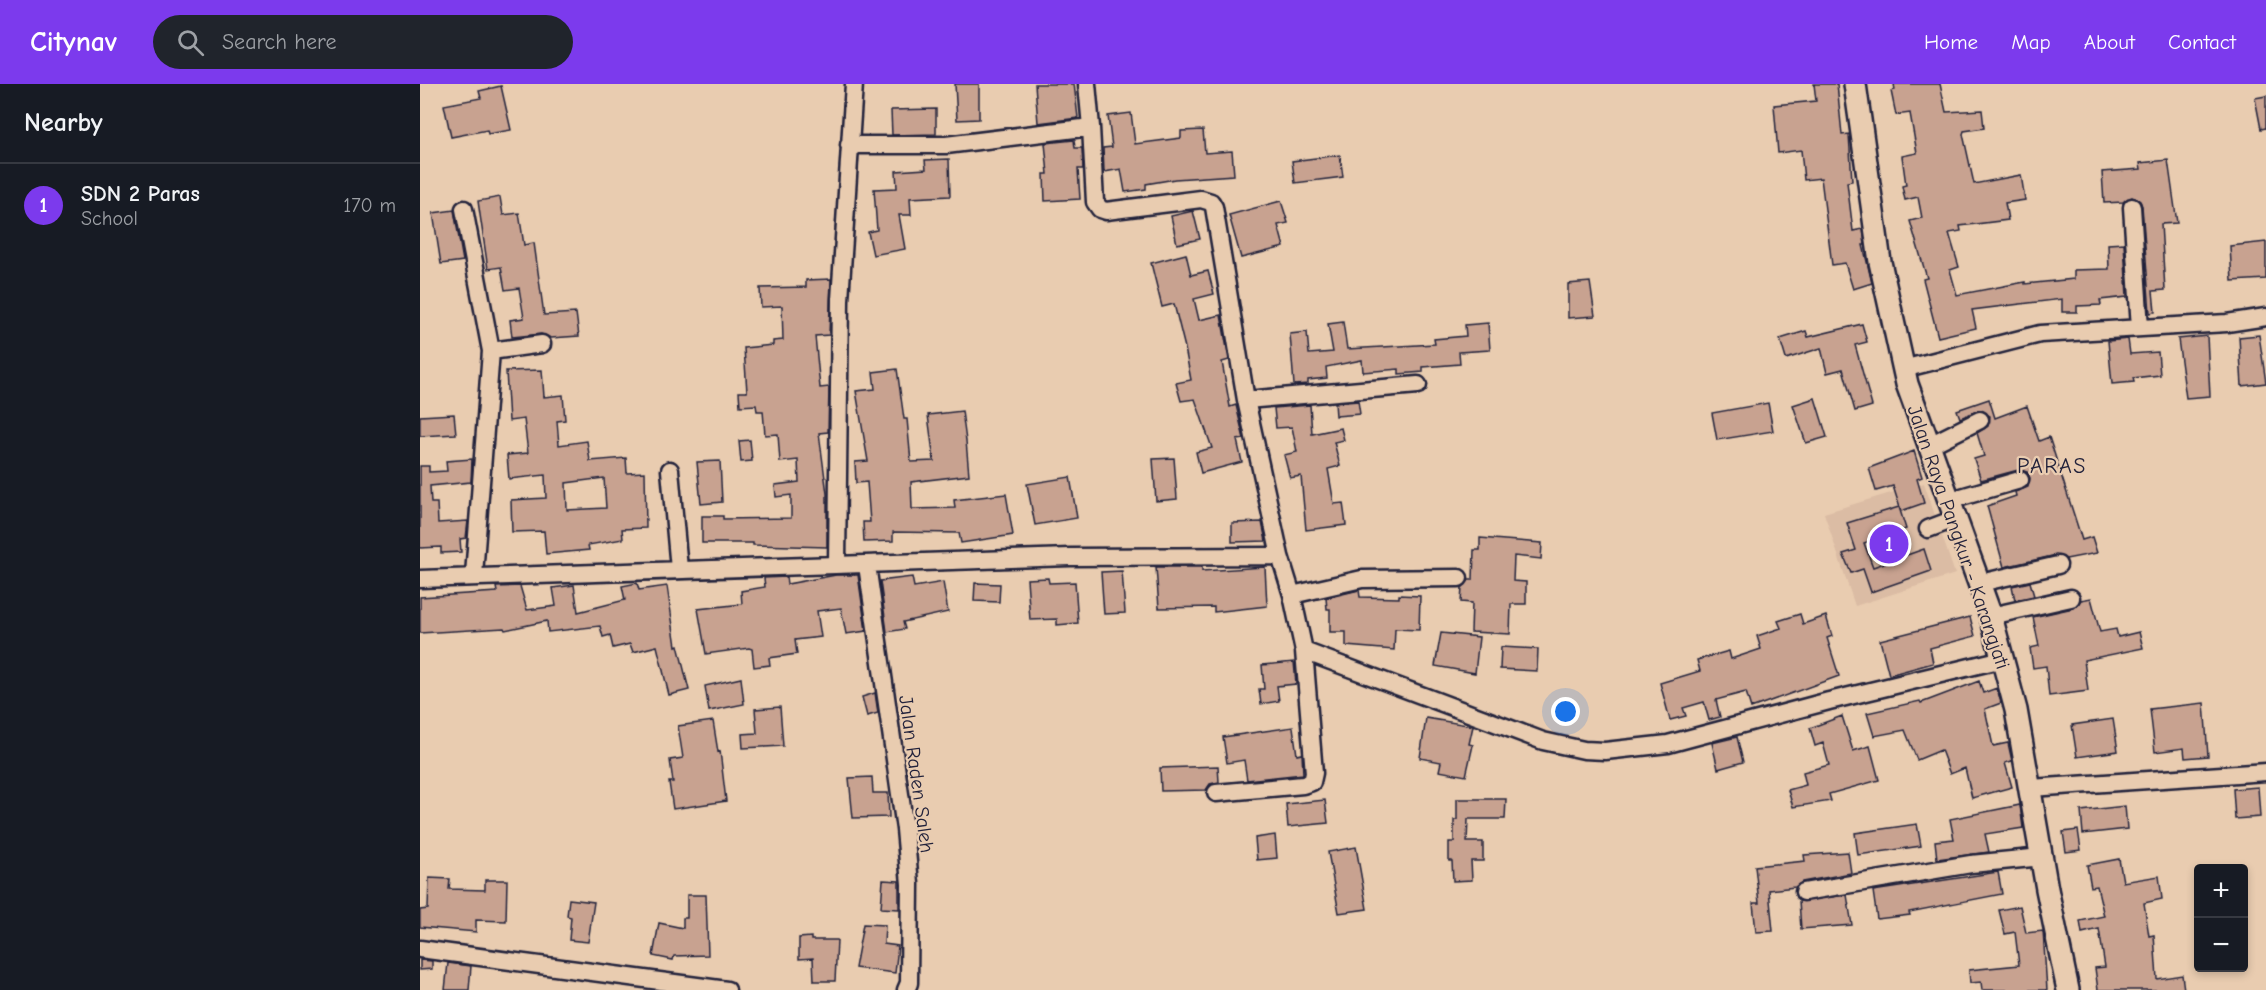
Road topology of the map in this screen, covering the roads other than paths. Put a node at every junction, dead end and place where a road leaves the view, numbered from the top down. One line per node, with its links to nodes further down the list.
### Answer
1 (854, 84): 5 (street)
2 (1087, 84): 4 (street)
3 (1855, 84): 12 (main road, Jalan Raya Pangkur - Karangjati)
4 (1091, 127): 5 (street); 14 (street)
5 (849, 145): 22 (street)
6 (2132, 207): 9 (street)
7 (464, 209): 11 (street)
8 (2266, 317): 9 (street)
9 (2140, 328): 12 (street)
10 (542, 344): 11 (street)
11 (491, 351): 26 (street)
12 (1903, 369): 16 (main road, Jalan Raya Pangkur - Karangjati)
13 (1418, 385): 14 (street)
14 (1246, 400): 21 (street)
15 (1980, 420): 16 (street)
16 (1928, 446): 19 (main road, Jalan Raya Pangkur - Karangjati)
17 (670, 470): 25 (street)
18 (2020, 480): 19 (street)
19 (1954, 509): 20 (street); 29 (main road, Jalan Raya Pangkur - Karangjati)
20 (1928, 529)
21 (1280, 556): 23 (street); 30 (street)
22 (837, 563): 23 (street); 25 (street)
23 (867, 565): 42 (street, Jalan Raden Saleh)
24 (2058, 565): 29 (street)
25 (679, 568): 26 (street)
26 (474, 575): 28 (street)
27 (1459, 578): 30 (street)
28 (420, 579)
29 (1980, 583): 32 (main road, Jalan Raya Pangkur - Karangjati)
30 (1292, 595): 33 (street)
31 (2071, 598): 32 (street)
32 (1991, 616): 34 (main road, Jalan Raya Pangkur - Karangjati)
33 (1304, 651): 34 (street); 37 (street)
34 (2002, 659): 36 (main road, Jalan Raya Pangkur - Karangjati)
35 (2266, 772): 36 (street)
36 (2031, 788): 38 (main road, Jalan Raya Pangkur - Karangjati)
37 (1216, 793)
38 (2042, 857): 39 (street); 43 (main road, Jalan Raya Pangkur - Karangjati)
39 (1804, 892)
40 (420, 949): 41 (street)
41 (727, 990)
42 (906, 990)
43 (2068, 990)

